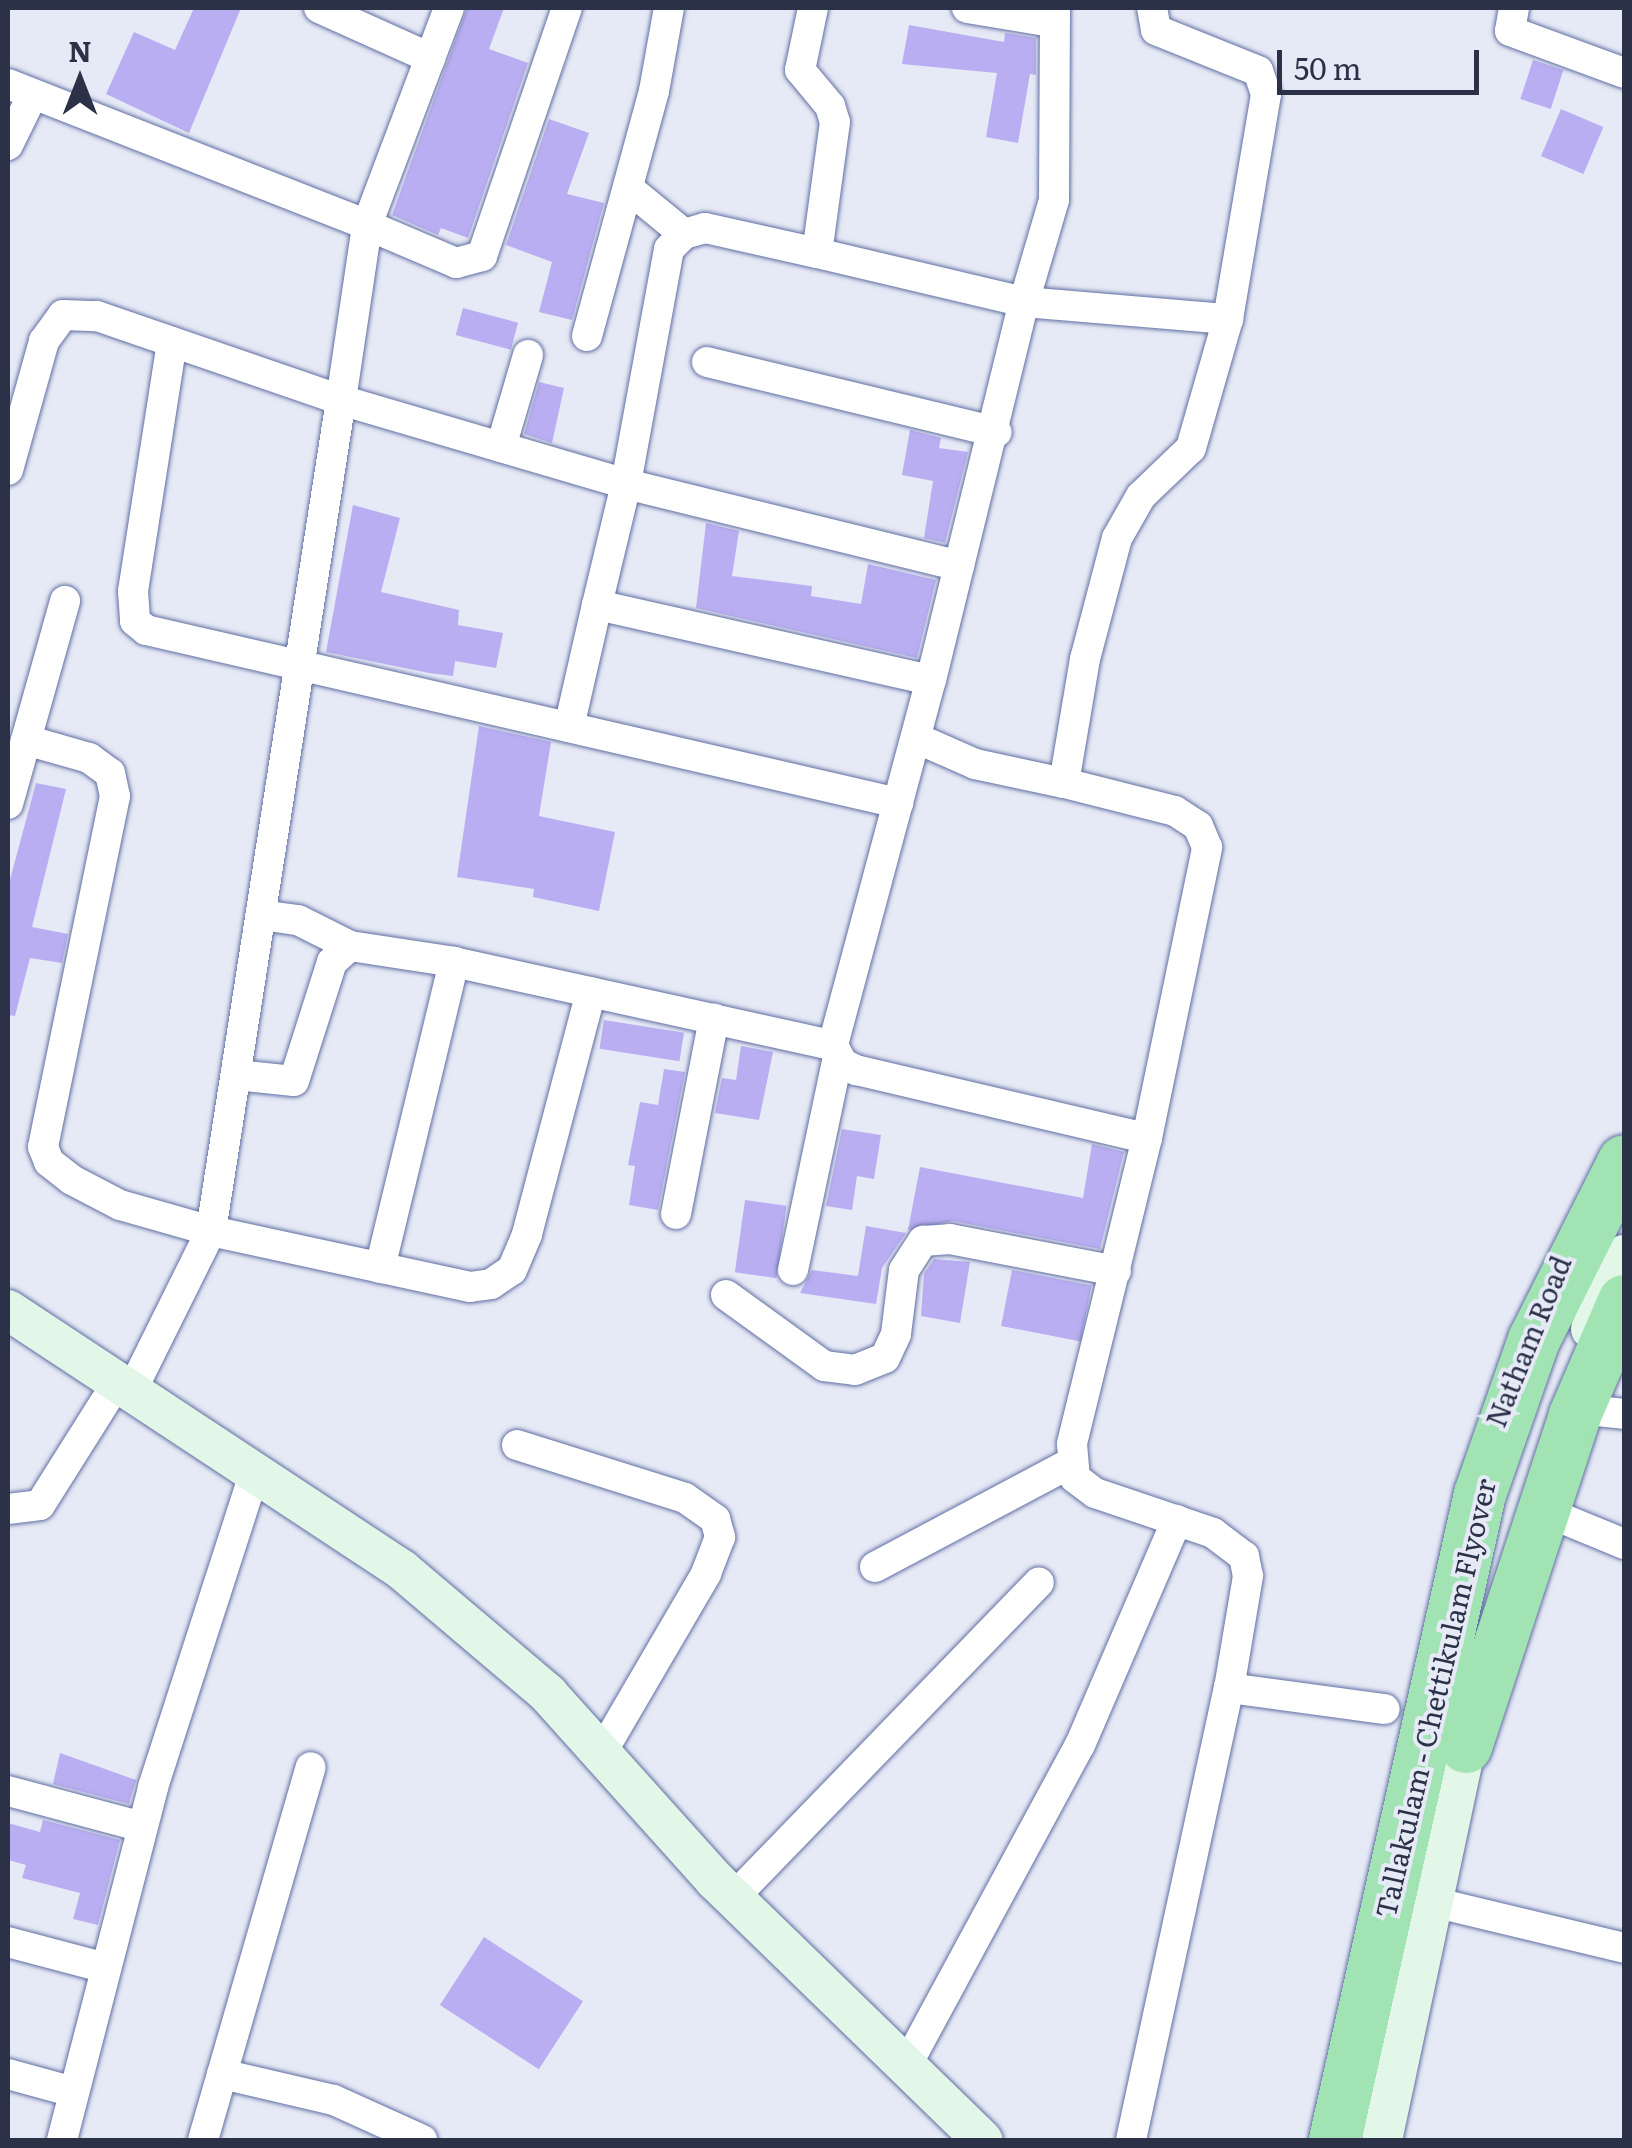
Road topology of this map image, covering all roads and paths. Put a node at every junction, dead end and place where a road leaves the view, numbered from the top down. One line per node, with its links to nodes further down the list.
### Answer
1 (319, 8): 10 (street)
2 (449, 8): 10 (street)
3 (567, 8): 15 (street)
4 (669, 8): 14 (street)
5 (813, 8): 17 (street)
6 (967, 8): 9 (street)
7 (1152, 8): 19 (street)
8 (1514, 8): 11 (street)
9 (1054, 15): 18 (street)
10 (430, 58): 15 (street)
11 (1624, 73)
12 (20, 90): 13 (street); 15 (street)
13 (8, 145)
14 (628, 188): 16 (street); 20 (street)
15 (367, 225): 24 (street)
16 (684, 234): 17 (street); 28 (street)
17 (817, 253): 18 (street)
18 (1024, 302): 19 (street); 25 (street)
19 (1228, 319): 37 (street)
20 (588, 336)
21 (172, 342): 24 (street); 27 (street); 32 (street)
22 (528, 355): 26 (street)
23 (707, 362): 25 (street)
24 (341, 400): 26 (street); 32 (street)
25 (997, 432): 29 (street)
26 (501, 447): 28 (street)
27 (8, 470)
28 (626, 484): 29 (street); 31 (street)
29 (959, 566): 33 (street)
30 (65, 601): 36 (street)
31 (597, 606): 33 (street); 34 (street)
32 (300, 664): 34 (street); 40 (street)
33 (931, 680): 35 (street)
34 (569, 726): 38 (street)
35 (916, 738): 37 (street); 38 (street)
36 (26, 740): 39 (street); 51 (street)
37 (1064, 783): 47 (street)
38 (898, 802): 45 (street)
39 (8, 804)
40 (260, 915): 41 (street); 46 (street)
41 (350, 946): 42 (street); 46 (street)
42 (454, 962): 43 (street); 53 (street)
43 (590, 992): 44 (street); 53 (street)
44 (714, 1019): 45 (street); 49 (street)
45 (836, 1051): 47 (street); 54 (street)
46 (236, 1074): 51 (street)
47 (1147, 1138): 55 (street)
48 (1622, 1144): 92 (main road, Natham Road); 93 (highway, Tallakulam - Chettikulam Flyover)
49 (676, 1214)
50 (1624, 1229): 94 (highway, Tallakulam - Chettikulam Flyover)
51 (212, 1232): 53 (street); 60 (street)
52 (1624, 1255): 73 (main road, Natham Road)
53 (380, 1268)
54 (792, 1270)
55 (1116, 1271): 56 (street); 63 (street)
56 (726, 1295)
57 (1624, 1301): 73 (highway)
58 (8, 1310): 60 (main road)
59 (1624, 1345): 61 (street)
60 (125, 1385): 64 (main road); 65 (street)
61 (1611, 1413): 66 (street)
62 (516, 1444): 74 (street)
63 (1069, 1464): 67 (street); 69 (street)
64 (255, 1472): 74 (main road); 77 (street)
65 (8, 1509)
66 (1561, 1518): 68 (street); 78 (street)
67 (1177, 1520): 71 (street); 83 (street)
68 (1624, 1544)
69 (875, 1567)
70 (1039, 1582): 79 (street)
71 (1229, 1688): 72 (street); 91 (street)
72 (1385, 1709)
73 (1466, 1748): 78 (main road, Natham Road)
74 (601, 1754): 79 (main road)
75 (311, 1766): 85 (street)
76 (8, 1791): 77 (street)
77 (142, 1828): 82 (street)
78 (1435, 1895): 81 (street); 95 (main road, Natham Road)
79 (734, 1897): 83 (main road)
80 (8, 1942): 82 (street)
81 (1624, 1948)
82 (106, 1968): 86 (street)
83 (904, 2070): 90 (main road)
84 (8, 2074): 86 (street)
85 (222, 2074): 88 (street); 89 (street)
86 (74, 2092): 87 (street)
87 (62, 2140)
88 (203, 2140)
89 (422, 2140)
90 (982, 2140)
91 (1131, 2140)
92 (1324, 2140)
93 (1335, 2140)
94 (1371, 2140)
95 (1382, 2140)

